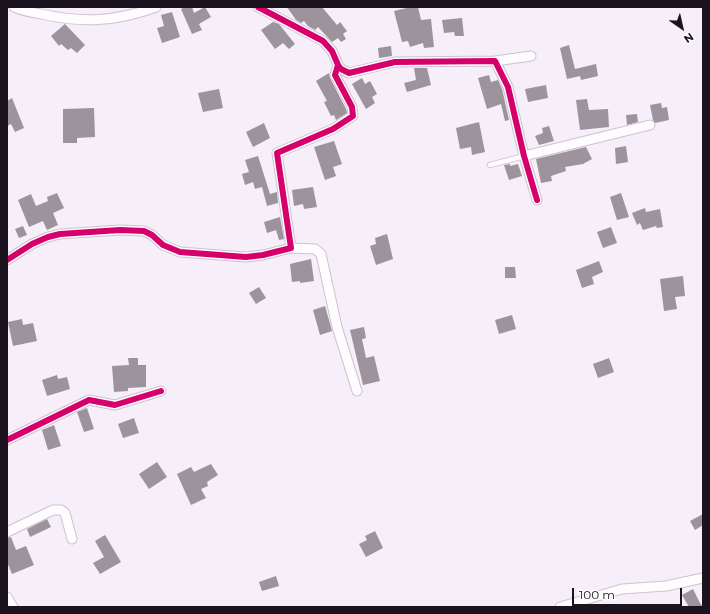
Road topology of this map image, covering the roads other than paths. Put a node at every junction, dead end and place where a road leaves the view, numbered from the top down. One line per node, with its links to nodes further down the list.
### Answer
1 (14, 7): 2 (street)
2 (156, 7)
3 (258, 7): 6 (street)
4 (531, 56): 5 (street)
5 (496, 61): 6 (street); 8 (street)
6 (338, 65): 11 (street)
7 (650, 125): 8 (street)
8 (524, 156): 9 (lane); 10 (street)
9 (490, 165)
10 (537, 200)
11 (291, 248): 12 (street); 14 (street)
12 (7, 260)
13 (161, 391): 15 (street)
14 (357, 391)
15 (7, 440)
16 (7, 532): 17 (street)
17 (72, 539)
18 (703, 578): 21 (street)
19 (7, 597): 20 (street)
20 (13, 607)
21 (560, 607)

